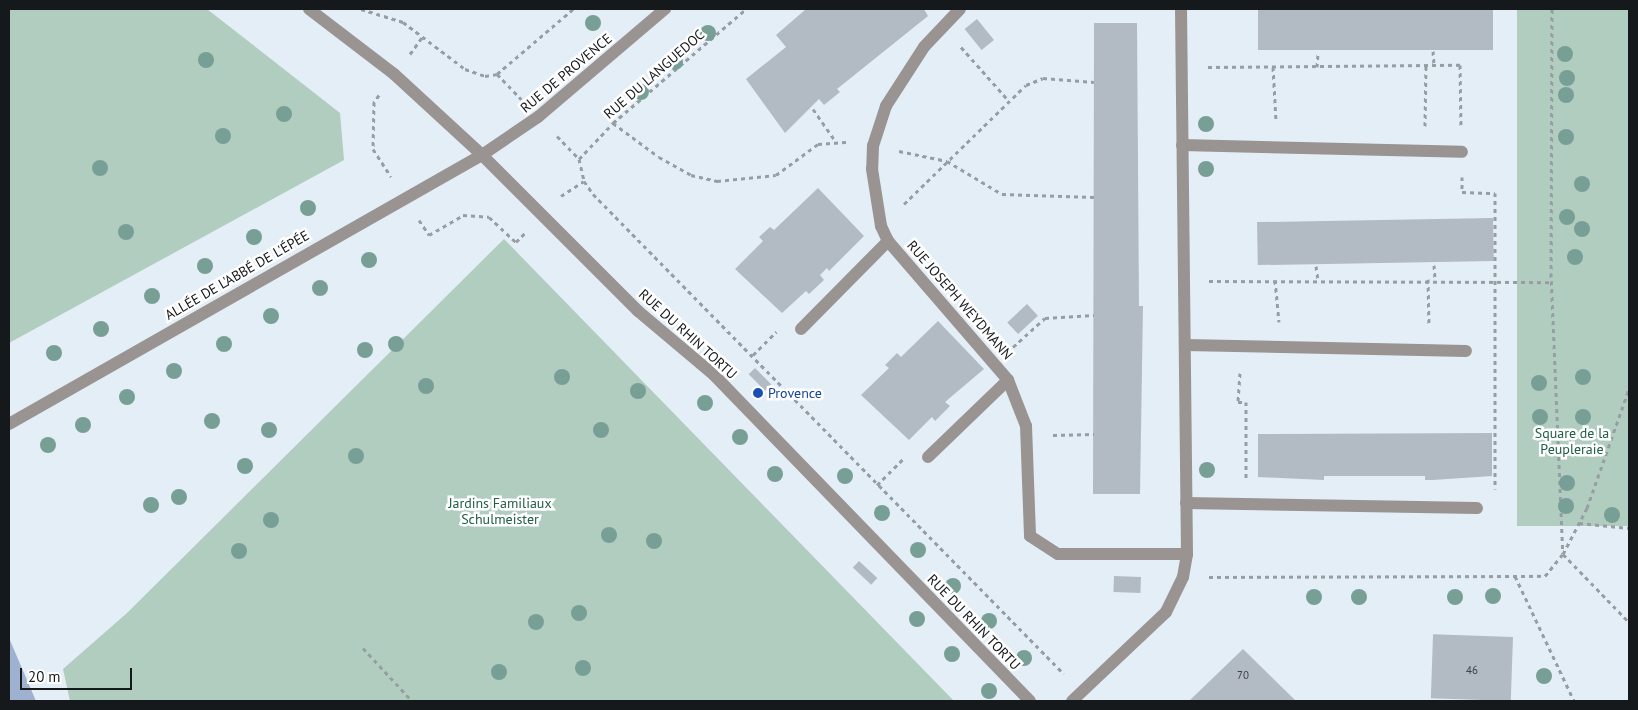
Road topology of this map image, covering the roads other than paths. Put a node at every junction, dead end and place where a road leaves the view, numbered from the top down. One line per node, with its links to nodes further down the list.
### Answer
1 (309, 9): 7 (street, RUE DU RHIN TORTU)
2 (665, 9): 7 (street, RUE DE PROVENCE)
3 (960, 9): 8 (street, RUE JOSEPH WEYDMANN)
4 (1181, 9): 5 (street)
5 (1182, 145): 6 (street); 10 (street)
6 (1462, 152)
7 (482, 155): 13 (street, ALLÉE DE L'ABBÉ DE L'ÉPÉE); 18 (street, RUE DU RHIN TORTU)
8 (888, 241): 9 (street); 12 (street, RUE JOSEPH WEYDMANN)
9 (801, 329)
10 (1185, 345): 11 (street); 15 (street)
11 (1466, 351)
12 (1008, 380): 14 (street); 17 (street, RUE JOSEPH WEYDMANN)
13 (9, 424)
14 (928, 457)
15 (1186, 503): 16 (street); 17 (street)
16 (1477, 508)
17 (1187, 554): 19 (street)
18 (1030, 701)
19 (1072, 701)

